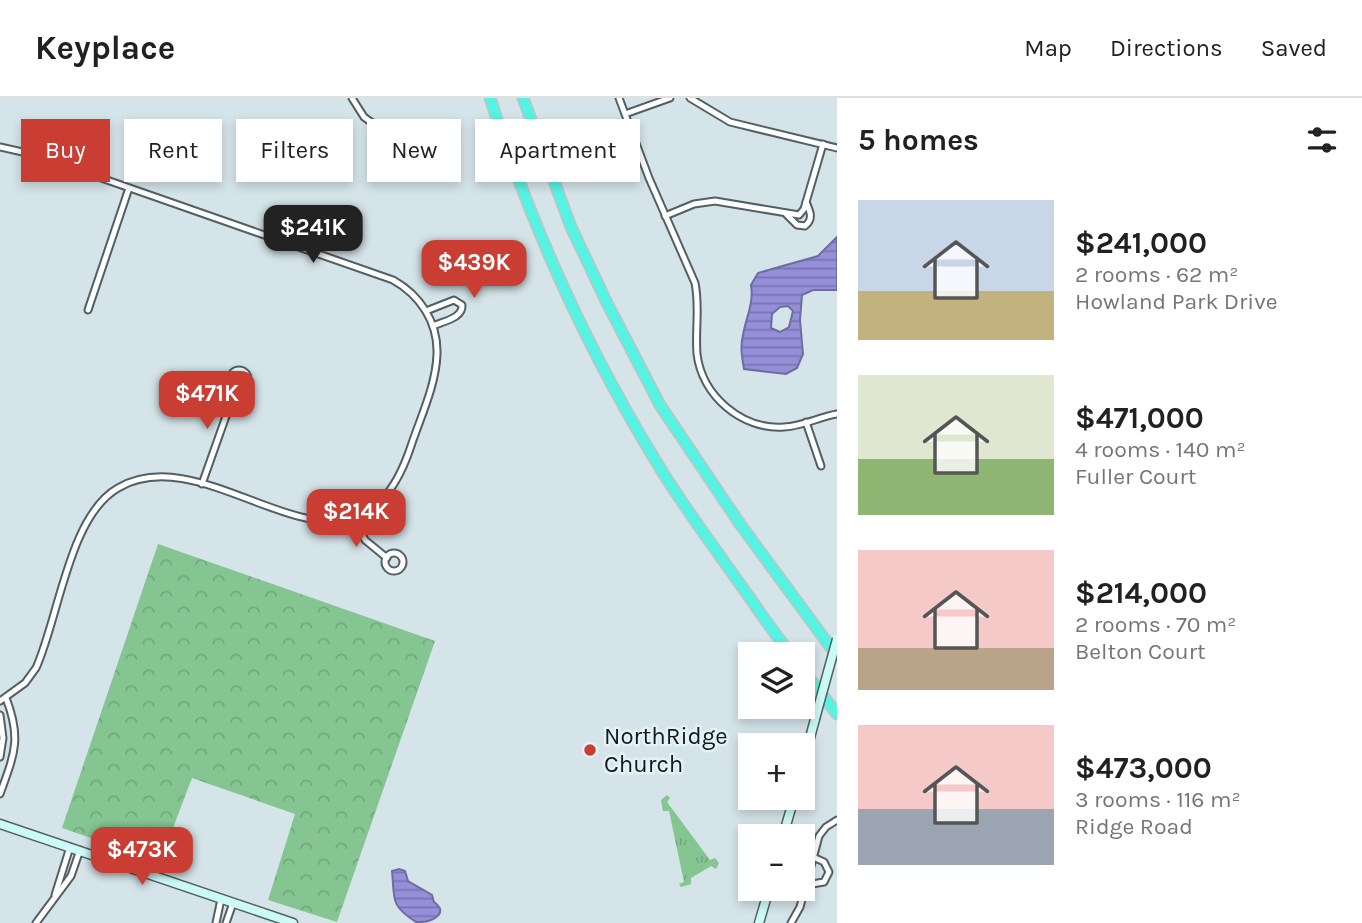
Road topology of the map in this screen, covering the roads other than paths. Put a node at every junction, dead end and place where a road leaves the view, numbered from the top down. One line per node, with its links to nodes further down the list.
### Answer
1 (352, 98): 8 (street)
2 (490, 98): 27 (highway)
3 (523, 98): 28 (highway)
4 (619, 98): 7 (street)
5 (669, 98): 7 (street)
6 (693, 99): 9 (street)
7 (625, 114): 15 (street)
8 (367, 119)
9 (822, 144): 11 (street); 13 (street)
10 (0, 148): 12 (street)
11 (837, 148)
12 (129, 188): 16 (street); 17 (street)
13 (806, 202): 14 (street); 14 (street)
14 (786, 214): 15 (street)
15 (665, 216): 21 (street)
16 (88, 310)
17 (426, 311): 18 (street); 18 (street)
18 (433, 326): 24 (street)
19 (236, 388): 23 (street)
20 (837, 414): 21 (street)
21 (806, 422): 22 (street)
22 (821, 466)
23 (202, 484): 24 (street); 30 (street)
24 (353, 516): 25 (street)
25 (387, 558)
26 (837, 639): 33 (street, bridge)
27 (782, 642)
28 (837, 656)
29 (815, 686): 31 (highway)
30 (3, 700): 35 (street)
31 (837, 714)
32 (0, 715): 34 (street)
33 (811, 733)
34 (0, 757)
35 (0, 794)
36 (837, 820): 40 (street)
37 (0, 824): 38 (street)
38 (70, 847): 39 (street); 43 (street)
39 (80, 850): 43 (street); 44 (street)
40 (815, 850)
41 (815, 858): 42 (street)
42 (815, 884)
43 (55, 898): 49 (street)
44 (221, 899): 47 (street); 50 (street)
45 (766, 901): 53 (street)
46 (800, 901): 48 (street)
47 (233, 903): 51 (street); 52 (street)
48 (793, 920): 54 (street)
49 (36, 923)
50 (216, 923)
51 (226, 923)
52 (293, 923)
53 (760, 923)
54 (801, 923)

